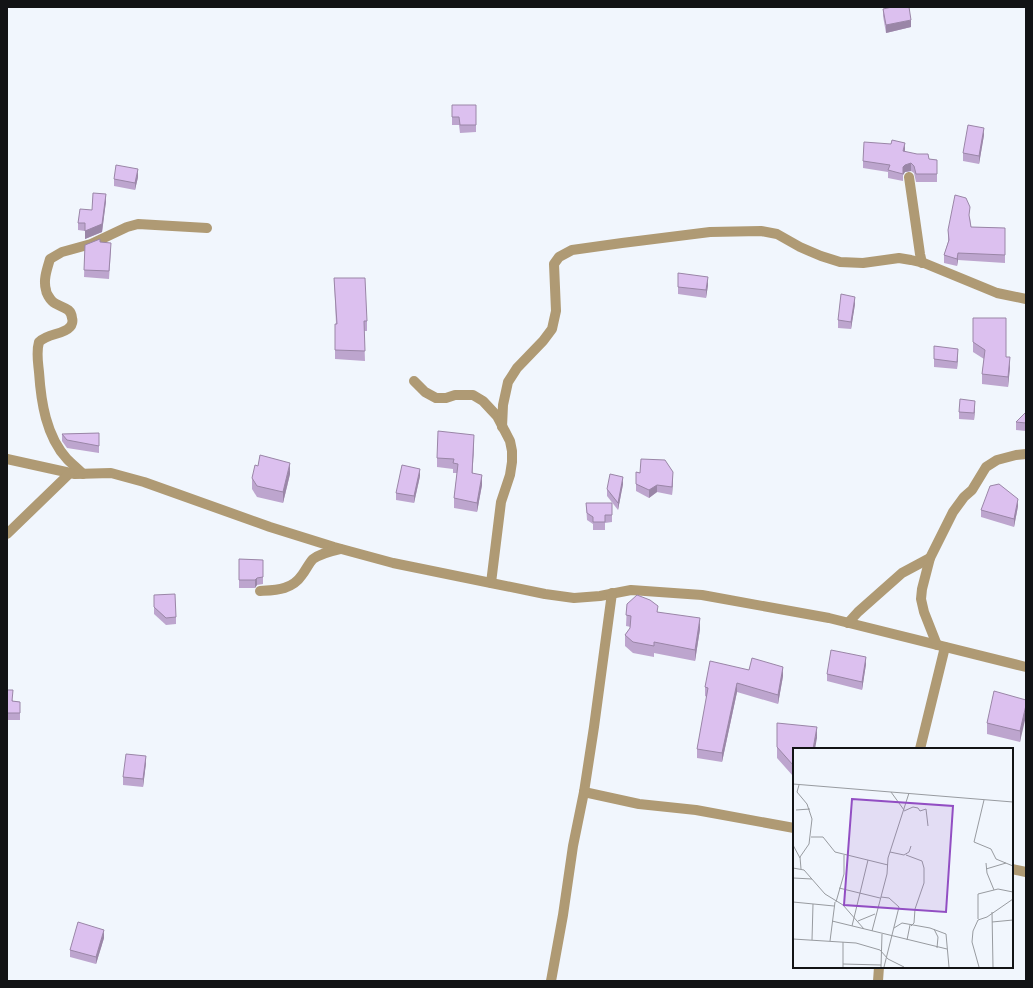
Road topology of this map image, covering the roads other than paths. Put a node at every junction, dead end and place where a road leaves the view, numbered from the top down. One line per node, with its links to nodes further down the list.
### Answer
1 (909, 177): 3 (street)
2 (207, 228): 10 (street)
3 (922, 263): 4 (street); 6 (street)
4 (1026, 299)
5 (414, 381): 6 (street)
6 (502, 427): 14 (street)
7 (1026, 454): 13 (street)
8 (7, 459): 9 (street)
9 (70, 473): 10 (street); 11 (street)
10 (83, 474): 12 (street)
11 (7, 534)
12 (340, 549): 14 (street); 15 (street)
13 (930, 558): 17 (street); 18 (street)
14 (491, 583): 16 (street)
15 (260, 591)
16 (612, 593): 17 (street); 21 (street)
17 (848, 623): 18 (street)
18 (941, 646): 19 (street); 20 (street)
19 (1026, 667)
20 (920, 748)
21 (584, 792): 22 (street); 26 (street)
22 (793, 828)
23 (1013, 870): 24 (street)
24 (1026, 872)
25 (879, 968): 27 (street)
26 (551, 981)
27 (878, 981)

